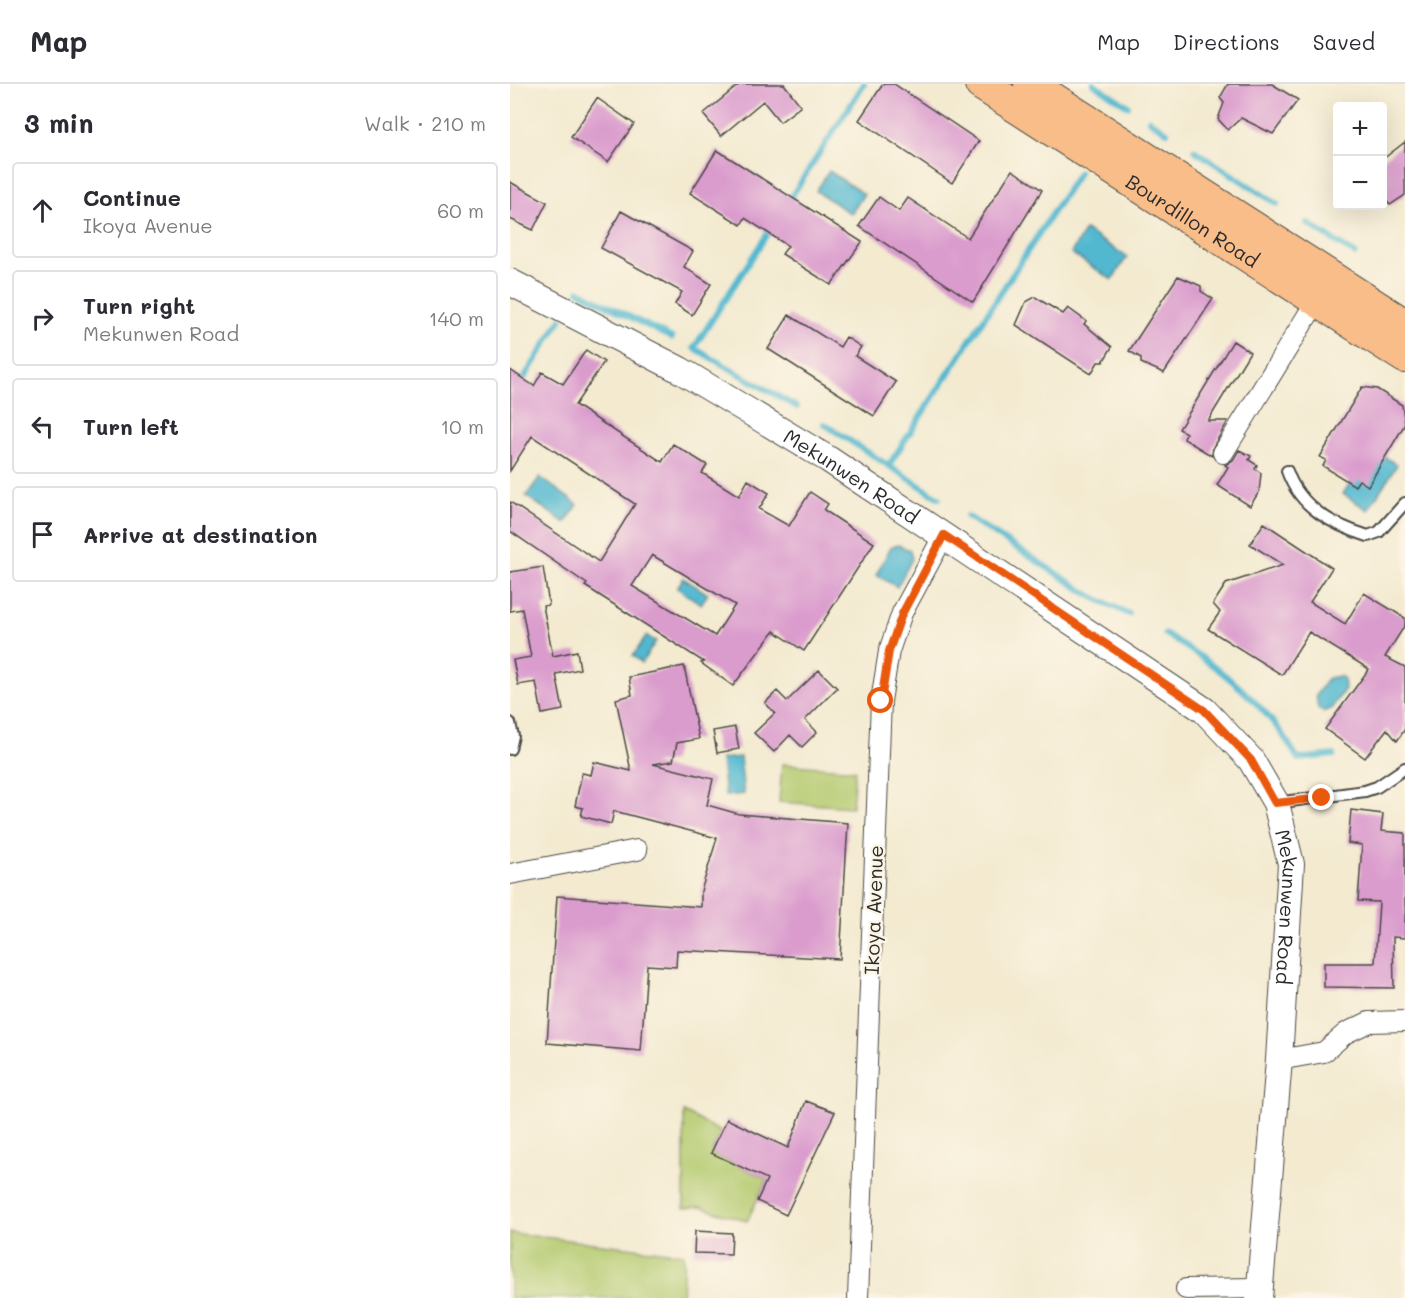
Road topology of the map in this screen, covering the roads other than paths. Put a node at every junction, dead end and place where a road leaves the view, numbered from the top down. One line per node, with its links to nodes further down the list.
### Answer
1 (981, 84): 4 (main road, Bourdillon Road)
2 (1030, 84): 5 (main road, Bourdillon Road)
3 (510, 282): 10 (street, Mekunwen Road)
4 (1317, 300): 6 (main road, Bourdillon Road); 7 (street)
5 (1405, 325)
6 (1405, 357)
7 (1223, 453)
8 (1287, 471): 9 (lane)
9 (1405, 503)
10 (944, 535): 14 (street, Mekunwen Road); 21 (street, Ikoya Avenue)
11 (510, 723): 12 (lane)
12 (510, 749)
13 (1405, 768): 14 (lane)
14 (1275, 803): 18 (street, Mekunwen Road)
15 (637, 850): 16 (street)
16 (510, 874)
17 (1405, 1021): 18 (street)
18 (1279, 1060): 20 (street, Mekunwen Road)
19 (1186, 1289): 20 (street)
20 (1259, 1293)
21 (858, 1298)

